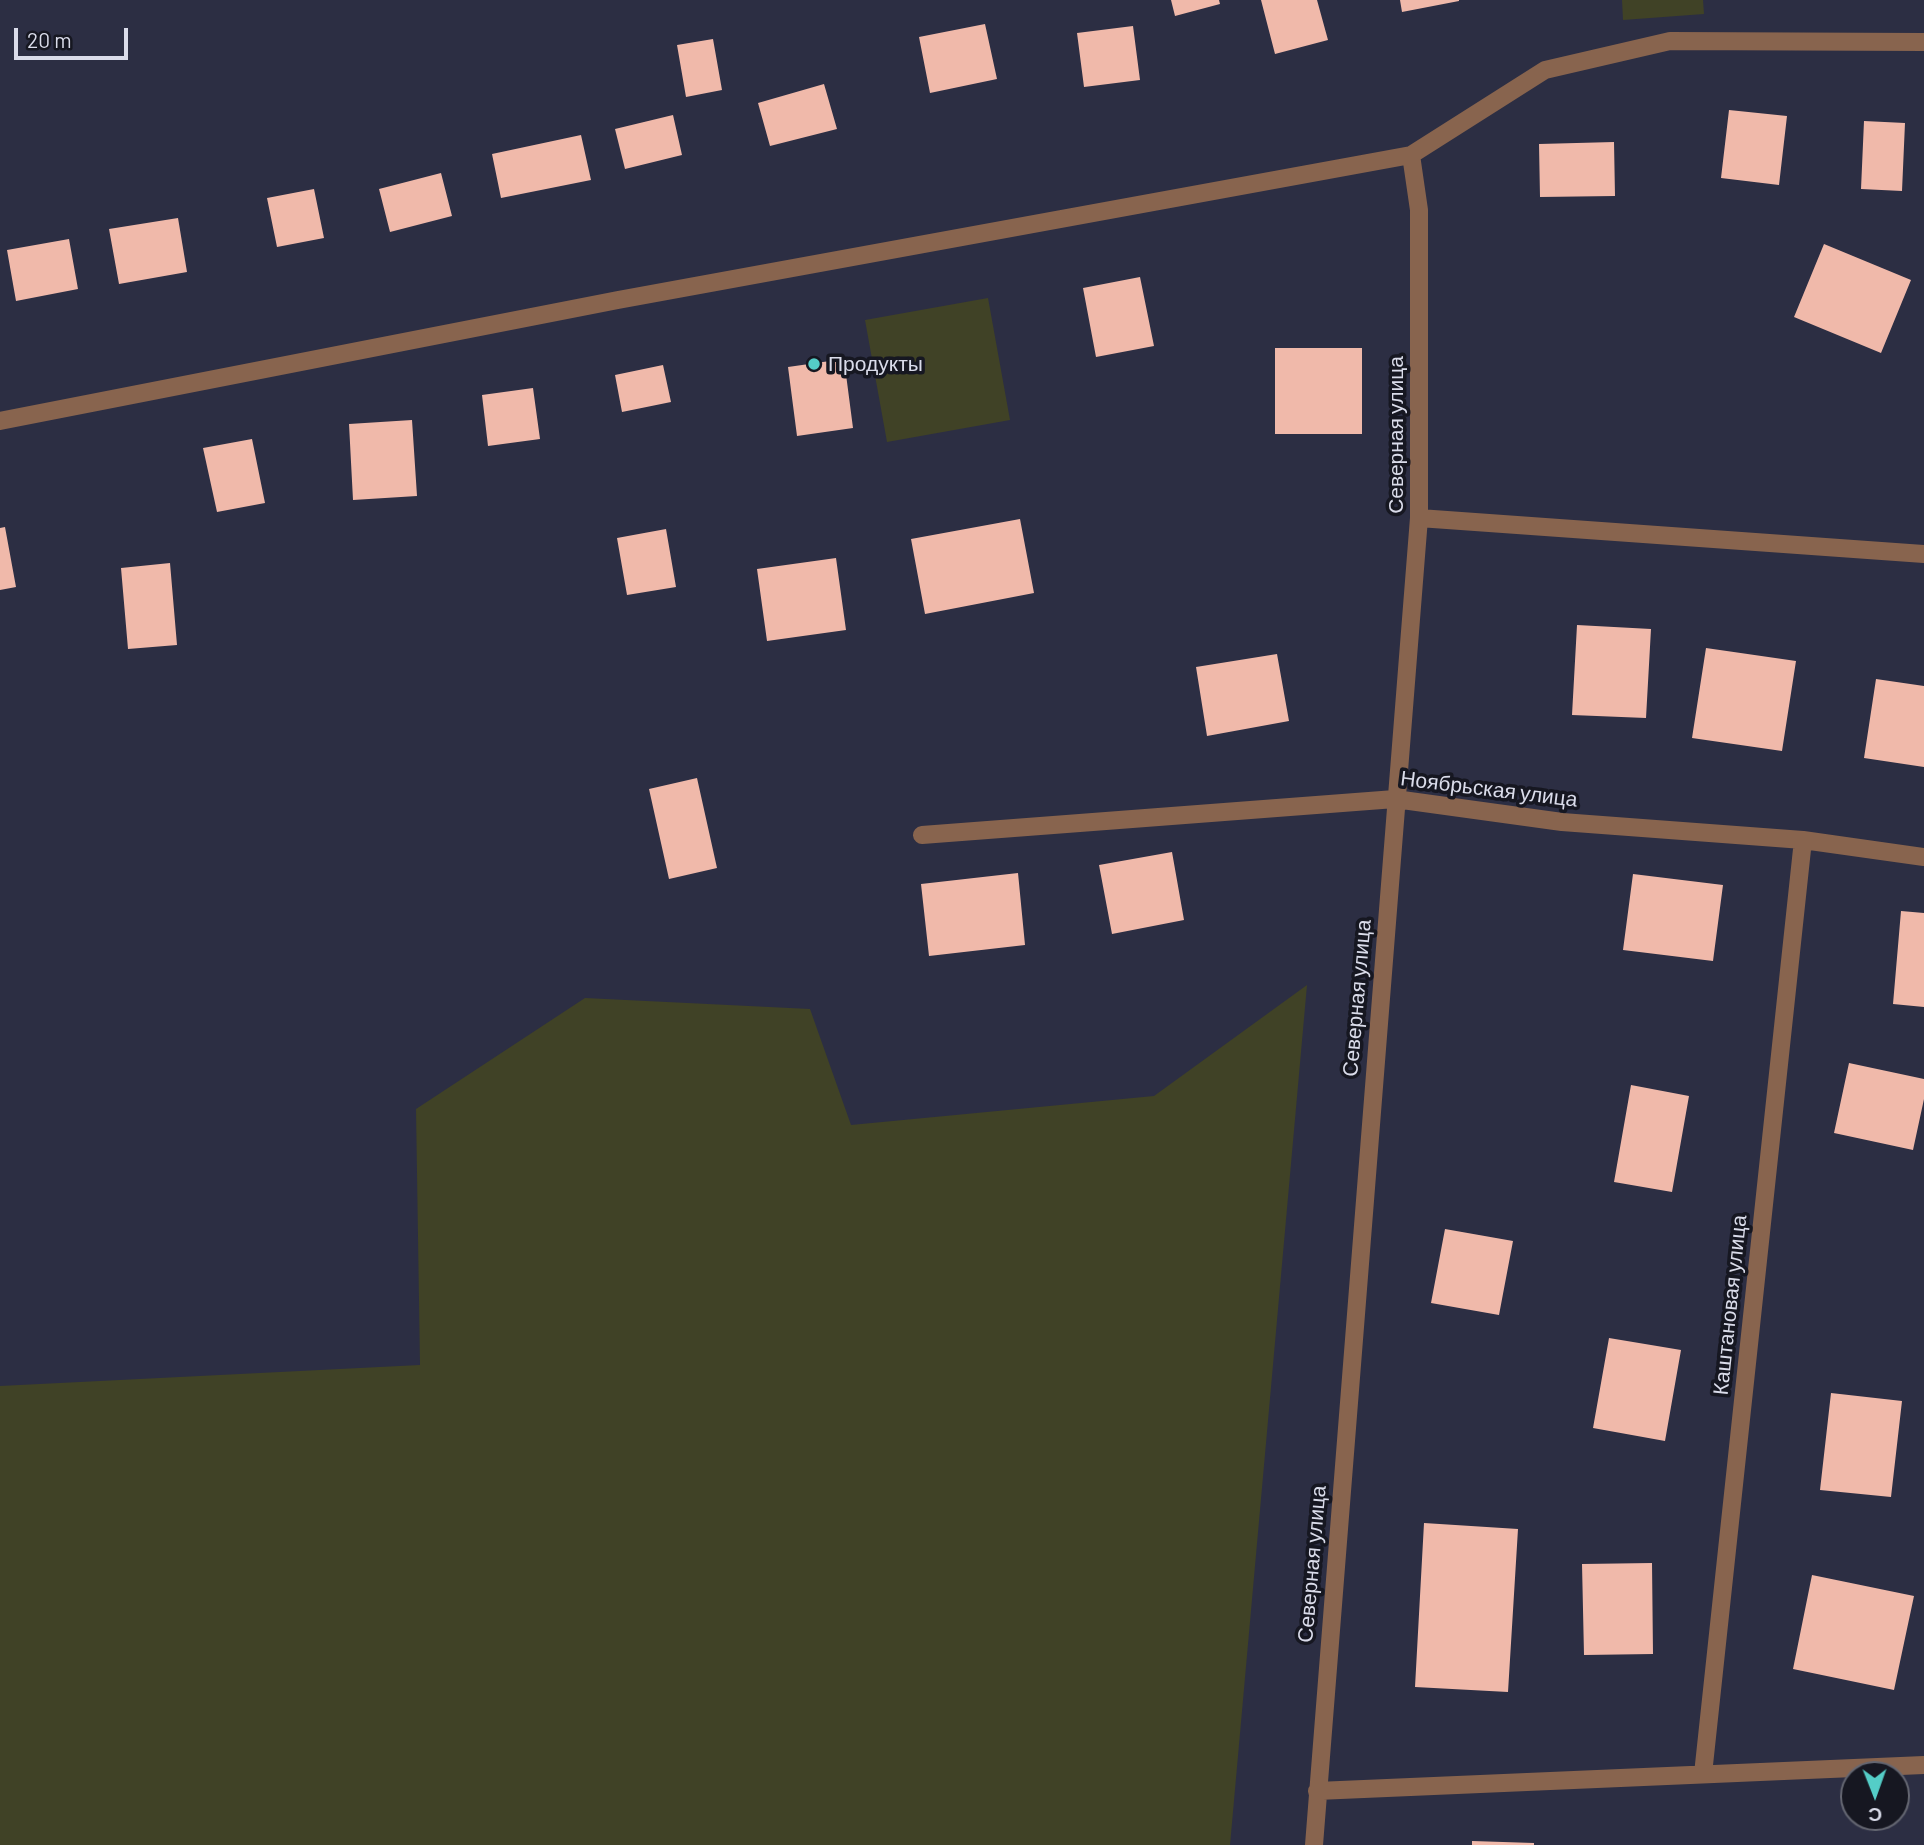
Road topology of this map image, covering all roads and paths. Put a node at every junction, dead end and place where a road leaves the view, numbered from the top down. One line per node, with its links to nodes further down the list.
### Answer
1 (1924, 42): 2 (street)
2 (1411, 155): 3 (street); 4 (street, Северная улица)
3 (0, 421)
4 (1419, 518): 5 (street); 6 (street, Северная улица)
5 (1924, 554)
6 (1395, 799): 7 (street, Ноябрьская улица); 8 (street, Ноябрьская улица); 12 (street, Северная улица)
7 (922, 835)
8 (1802, 840): 9 (street, Ноябрьская улица); 11 (street, Каштановая улица)
9 (1924, 857)
10 (1924, 1765): 11 (street)
11 (1703, 1774): 12 (street)
12 (1317, 1791): 13 (street, Северная улица)
13 (1314, 1845)

